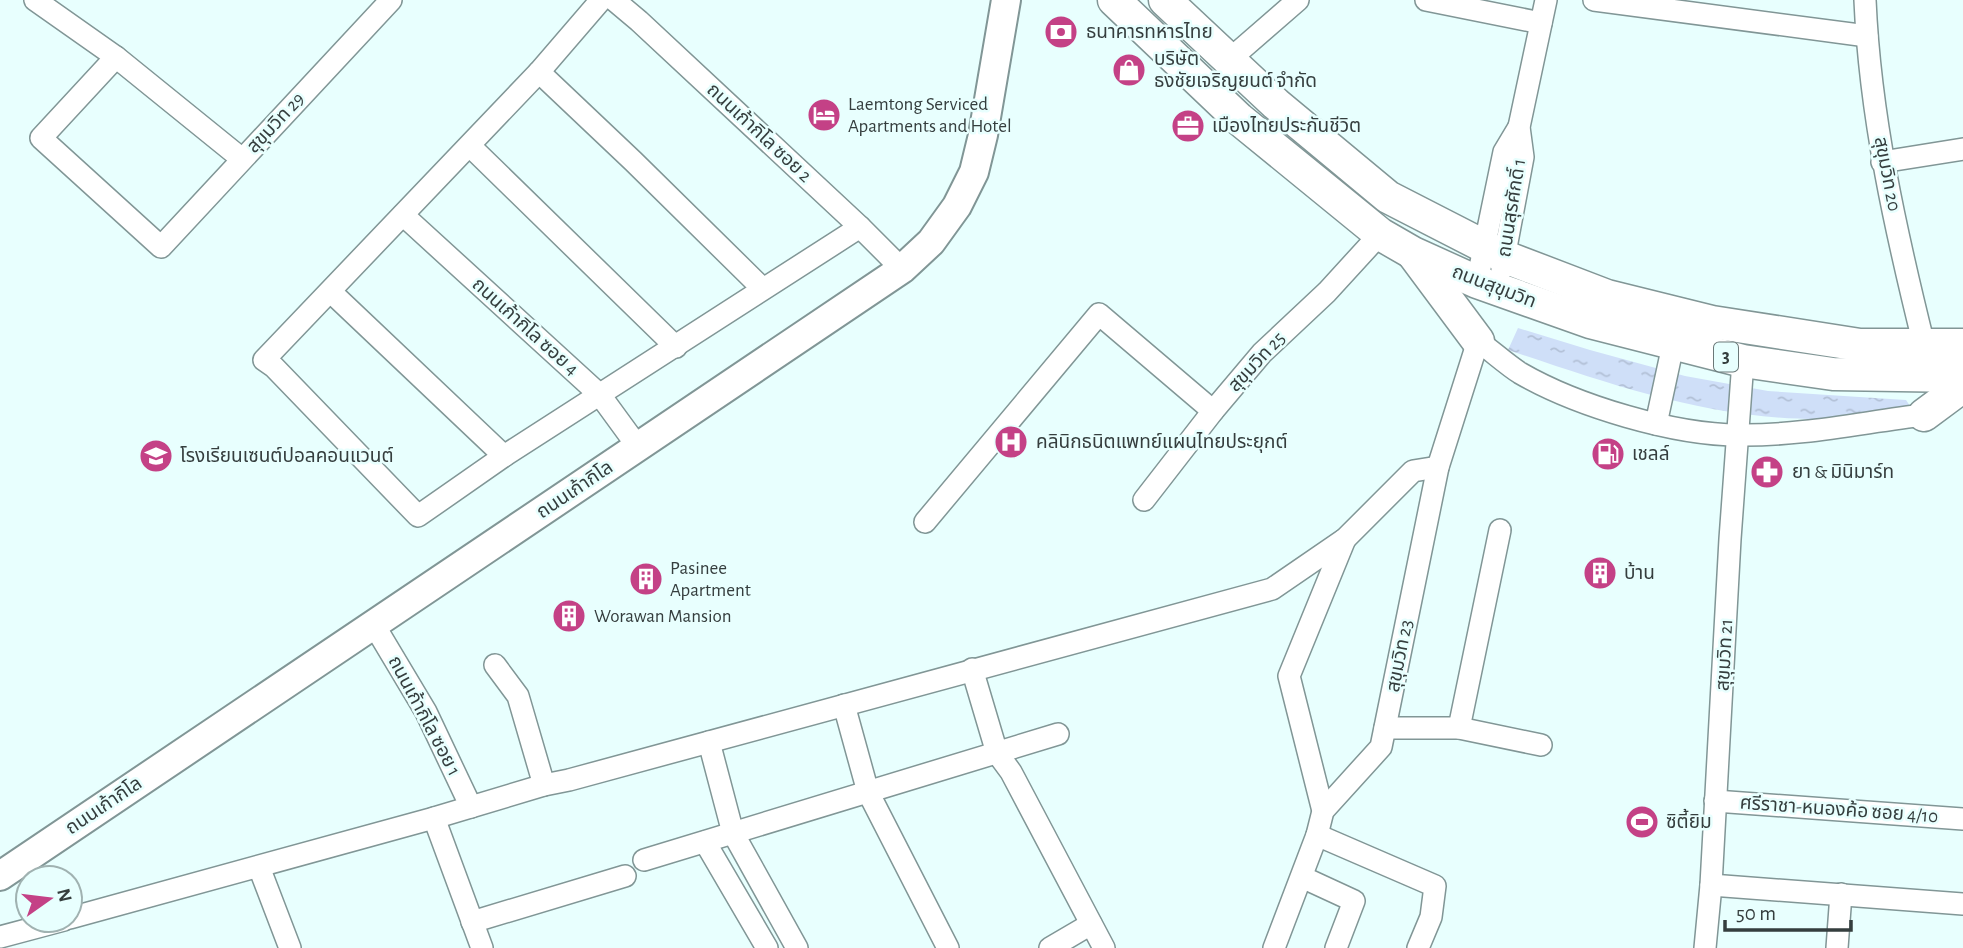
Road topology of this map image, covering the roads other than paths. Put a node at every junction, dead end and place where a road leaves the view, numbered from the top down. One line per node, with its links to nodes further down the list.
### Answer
1 (35, 0): 15 (street)
2 (389, 0): 20 (street, สุขุมวิท 29)
3 (601, 0): 17 (street)
4 (614, 0): 23 (street, ถนนเก้ากิโล ซอย 2)
5 (1006, 0): 27 (main road, ถนนเก้ากิโล)
6 (1114, 0): 24 (highway, ถนนสุขุมวิท / 3)
7 (1165, 0): 16 (highway, ถนนสุขุมวิท / 3)
8 (1298, 0): 16 (street)
9 (1426, 0): 13 (street)
10 (1546, 0): 13 (street, ถนนสุรศักดิ์ 1)
11 (1594, 0): 14 (street)
12 (1865, 0): 14 (street, สุขุมวิท 20)
13 (1541, 23): 25 (street, ถนนสุรศักดิ์ 1)
14 (1867, 36): 21 (street, สุขุมวิท 20)
15 (116, 57): 20 (street); 20 (street, สุขุมวิท 29)
16 (1228, 60): 25 (highway, ถนนสุขุมวิท / 3)
17 (539, 72): 18 (street); 29 (street)
18 (470, 146): 22 (street); 34 (street)
19 (1963, 149): 21 (street)
20 (242, 159)
21 (1882, 162): 32 (street, สุขุมวิท 20)
22 (403, 215): 30 (street); 39 (street, ถนนเก้ากิโล ซอย 4)
23 (860, 227): 27 (street, ถนนเก้ากิโล ซอย 2); 29 (street)
24 (1380, 234): 26 (highway, ถนนสุขุมวิท / 3); 40 (street, สุขุมวิท 25)
25 (1495, 252): 28 (street, ถนนสุรศักดิ์ 1); 32 (highway, ถนนสุขุมวิท / 3)
26 (1413, 253): 28 (highway, ถนนสุขุมวิท / 3); 31 (highway)
27 (902, 269): 44 (main road, ถนนเก้ากิโล)
28 (1487, 286): 35 (highway, ถนนสุขุมวิท / 3)
29 (762, 288): 34 (street)
30 (331, 292): 45 (street); 45 (street)
31 (1478, 341): 41 (street); 46 (street, สุขุมวิท 23)
32 (1924, 345): 33 (highway, ถนนสุขุมวิท / 3)
33 (1963, 345)
34 (677, 347): 39 (street)
35 (1671, 356): 36 (highway, ถนนสุขุมวิท / 3); 41 (street)
36 (1743, 373): 37 (highway, ถนนสุขุมวิท / 3); 43 (street, สุขุมวิท 21)
37 (1963, 376)
38 (1963, 386): 42 (highway)
39 (600, 395): 44 (street, ถนนเก้ากิโล ซอย 4); 45 (street)
40 (1213, 411): 47 (street, สุขุมวิท 25); 48 (street)
41 (1658, 414): 43 (street)
42 (1924, 415): 43 (street)
43 (1739, 426): 63 (street, สุขุมวิท 21)
44 (638, 447): 51 (main road, ถนนเก้ากิโล)
45 (504, 456)
46 (1438, 467): 50 (street); 55 (street, สุขุมวิท 23)
47 (1144, 500)
48 (925, 522)
49 (1500, 530): 56 (street)
50 (1345, 539): 53 (street); 65 (street)
51 (374, 625): 64 (street, ถนนเก้ากิโล ซอย 1); 73 (main road, ถนนเก้ากิโล)
52 (495, 665): 61 (street)
53 (972, 669): 54 (street); 60 (street)
54 (845, 705): 58 (street); 62 (street)
55 (1385, 728): 56 (street); 65 (street, สุขุมวิท 23)
56 (1460, 728): 59 (street)
57 (1058, 734): 60 (street)
58 (709, 742): 61 (street); 68 (street)
59 (1541, 745)
60 (997, 753): 62 (street); 81 (street)
61 (544, 785): 64 (street)
62 (868, 792): 68 (street); 86 (street)
63 (1715, 801): 67 (street, ศรีราชา-หนองค้อ ซอย 4/10); 76 (street, สุขุมวิท 21)
64 (471, 807): 66 (street)
65 (1323, 811): 69 (street, สุขุมวิท 23)
66 (434, 818): 72 (street); 80 (street)
67 (1963, 819)
68 (733, 833): 70 (street); 85 (street)
69 (1317, 835): 75 (street, สุขุมวิท 23); 91 (street)
70 (705, 842): 71 (street); 84 (street)
71 (644, 860)
72 (259, 867): 79 (street); 82 (street)
73 (0, 876)
74 (625, 876): 80 (street)
75 (1302, 877): 89 (street, สุขุมวิท 23); 90 (street)
76 (1711, 885): 77 (street); 92 (street, สุขุมวิท 21)
77 (1841, 894): 78 (street); 93 (street)
78 (1963, 904)
79 (84, 914)
80 (472, 922): 83 (street)
81 (1091, 924): 87 (street); 88 (street)
82 (290, 948)
83 (482, 948)
84 (767, 948)
85 (797, 948)
86 (948, 948)
87 (1050, 948)
88 (1104, 948)
89 (1274, 948)
90 (1336, 948)
91 (1418, 948)
92 (1705, 948)
93 (1837, 948)

